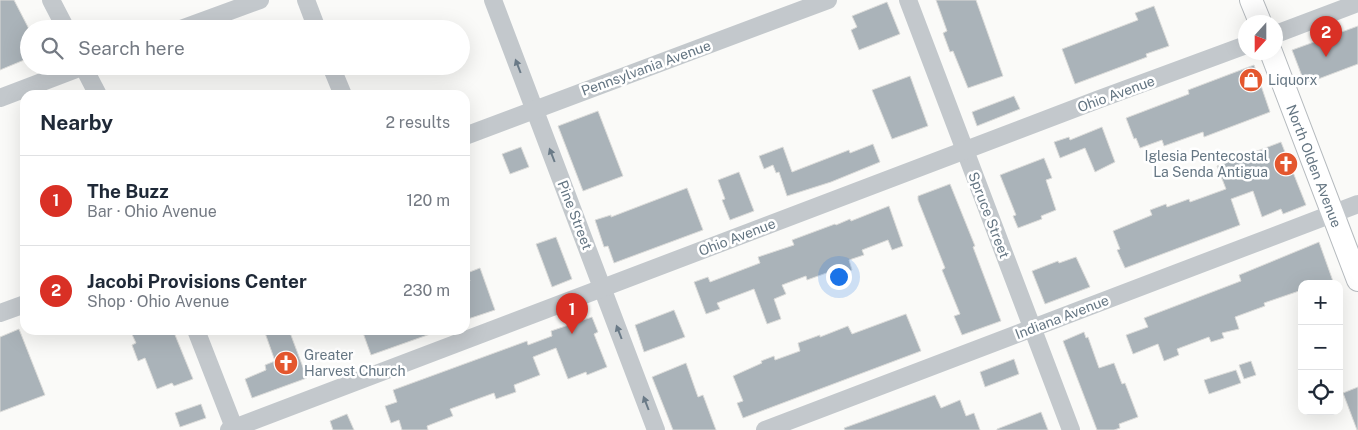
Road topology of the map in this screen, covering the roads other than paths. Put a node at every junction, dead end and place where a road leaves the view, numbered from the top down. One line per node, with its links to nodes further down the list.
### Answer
1 (51, 0): 10 (street)
2 (260, 0): 11 (street)
3 (306, 0): 12 (street)
4 (493, 0): 24 (street, Pine Street, one-way to 4)
5 (828, 0): 24 (street, Pennsylvania Avenue)
6 (908, 0): 26 (street, Spruce Street)
7 (1251, 0): 9 (main road)
8 (1358, 3): 13 (street)
9 (1257, 15)
10 (61, 20)
11 (206, 20)
12 (314, 20)
13 (1283, 31)
14 (1238, 48): 26 (street, Ohio Avenue)
15 (1274, 60): 28 (main road, North Olden Avenue)
16 (60, 75): 20 (street)
17 (88, 75): 21 (street)
18 (335, 75): 22 (street)
19 (20, 90): 23 (street)
20 (21, 90)
21 (96, 90)
22 (341, 90)
23 (0, 98)
24 (535, 110): 25 (street, Pennsylvania Avenue); 30 (street, Pine Street, one-way to 24)
25 (470, 134)
26 (964, 151): 30 (street, Ohio Avenue); 33 (street, Spruce Street)
27 (1358, 204): 28 (street, Indiana Avenue)
28 (1332, 214): 29 (main road, North Olden Avenue); 33 (street, Indiana Avenue)
29 (1358, 280)
30 (602, 288): 35 (street, Ohio Avenue); 36 (street, Pine Street, one-way to 30)
31 (20, 306): 32 (street)
32 (0, 313)
33 (1033, 329): 37 (street, Indiana Avenue); 38 (street, Spruce Street)
34 (198, 335): 35 (street)
35 (233, 429)
36 (656, 430)
37 (765, 430)
38 (1072, 430)

